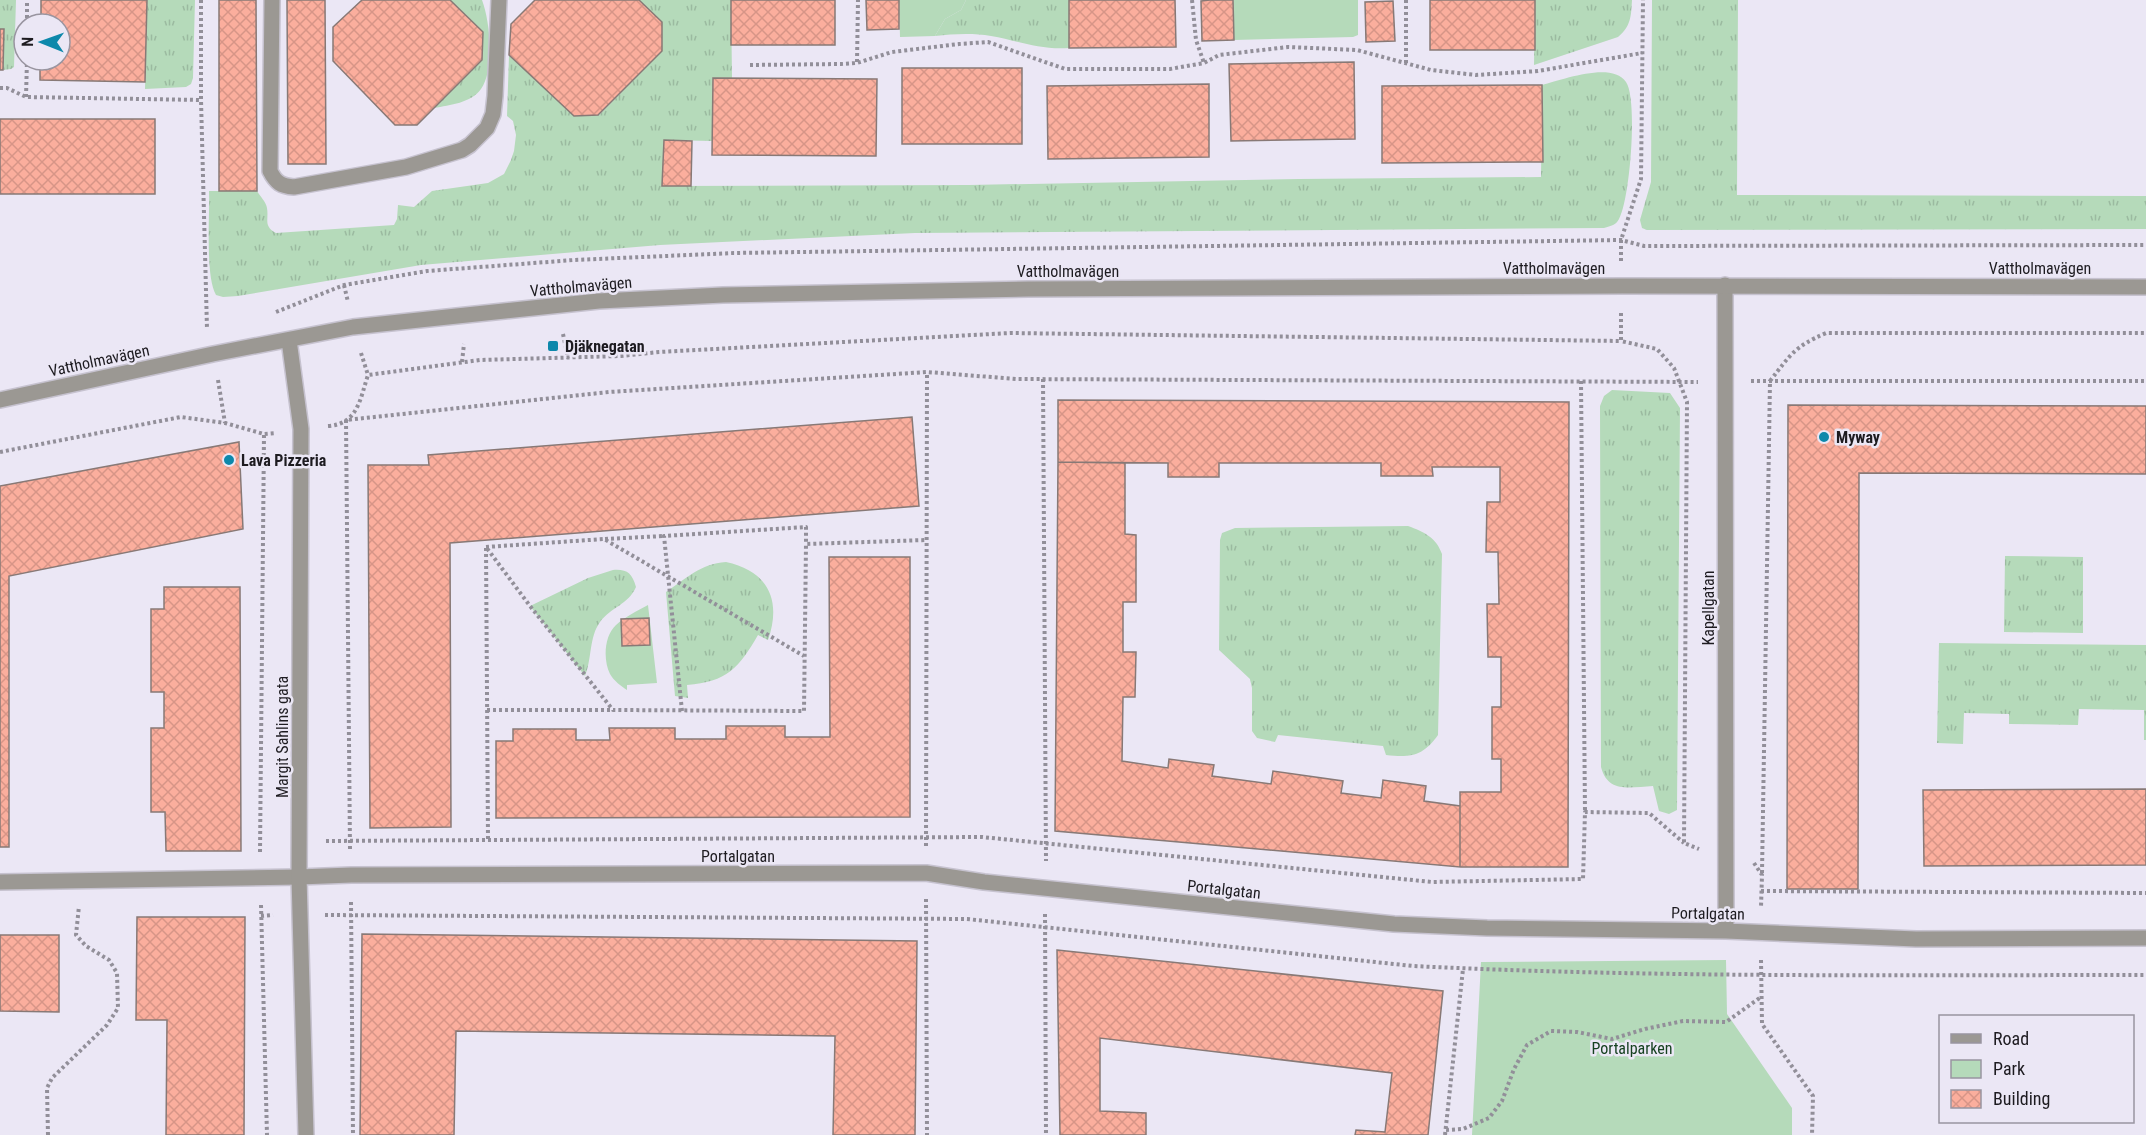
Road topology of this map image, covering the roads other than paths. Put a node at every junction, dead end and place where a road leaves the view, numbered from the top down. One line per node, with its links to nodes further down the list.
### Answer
1 (272, 0): 2 (street)
2 (499, 0)
3 (1725, 285): 4 (street, Vattholmavägen); 5 (street, Vattholmavägen); 9 (street, Kapellgatan)
4 (2146, 287)
5 (289, 340): 6 (street, Vattholmavägen); 7 (street, Margit Sahlins gata)
6 (0, 400)
7 (299, 877): 8 (street, Portalgatan); 9 (street, Portalgatan); 11 (street, Margit Sahlins gata)
8 (0, 882)
9 (1726, 931): 10 (street, Portalgatan)
10 (2146, 938)
11 (306, 1135)

